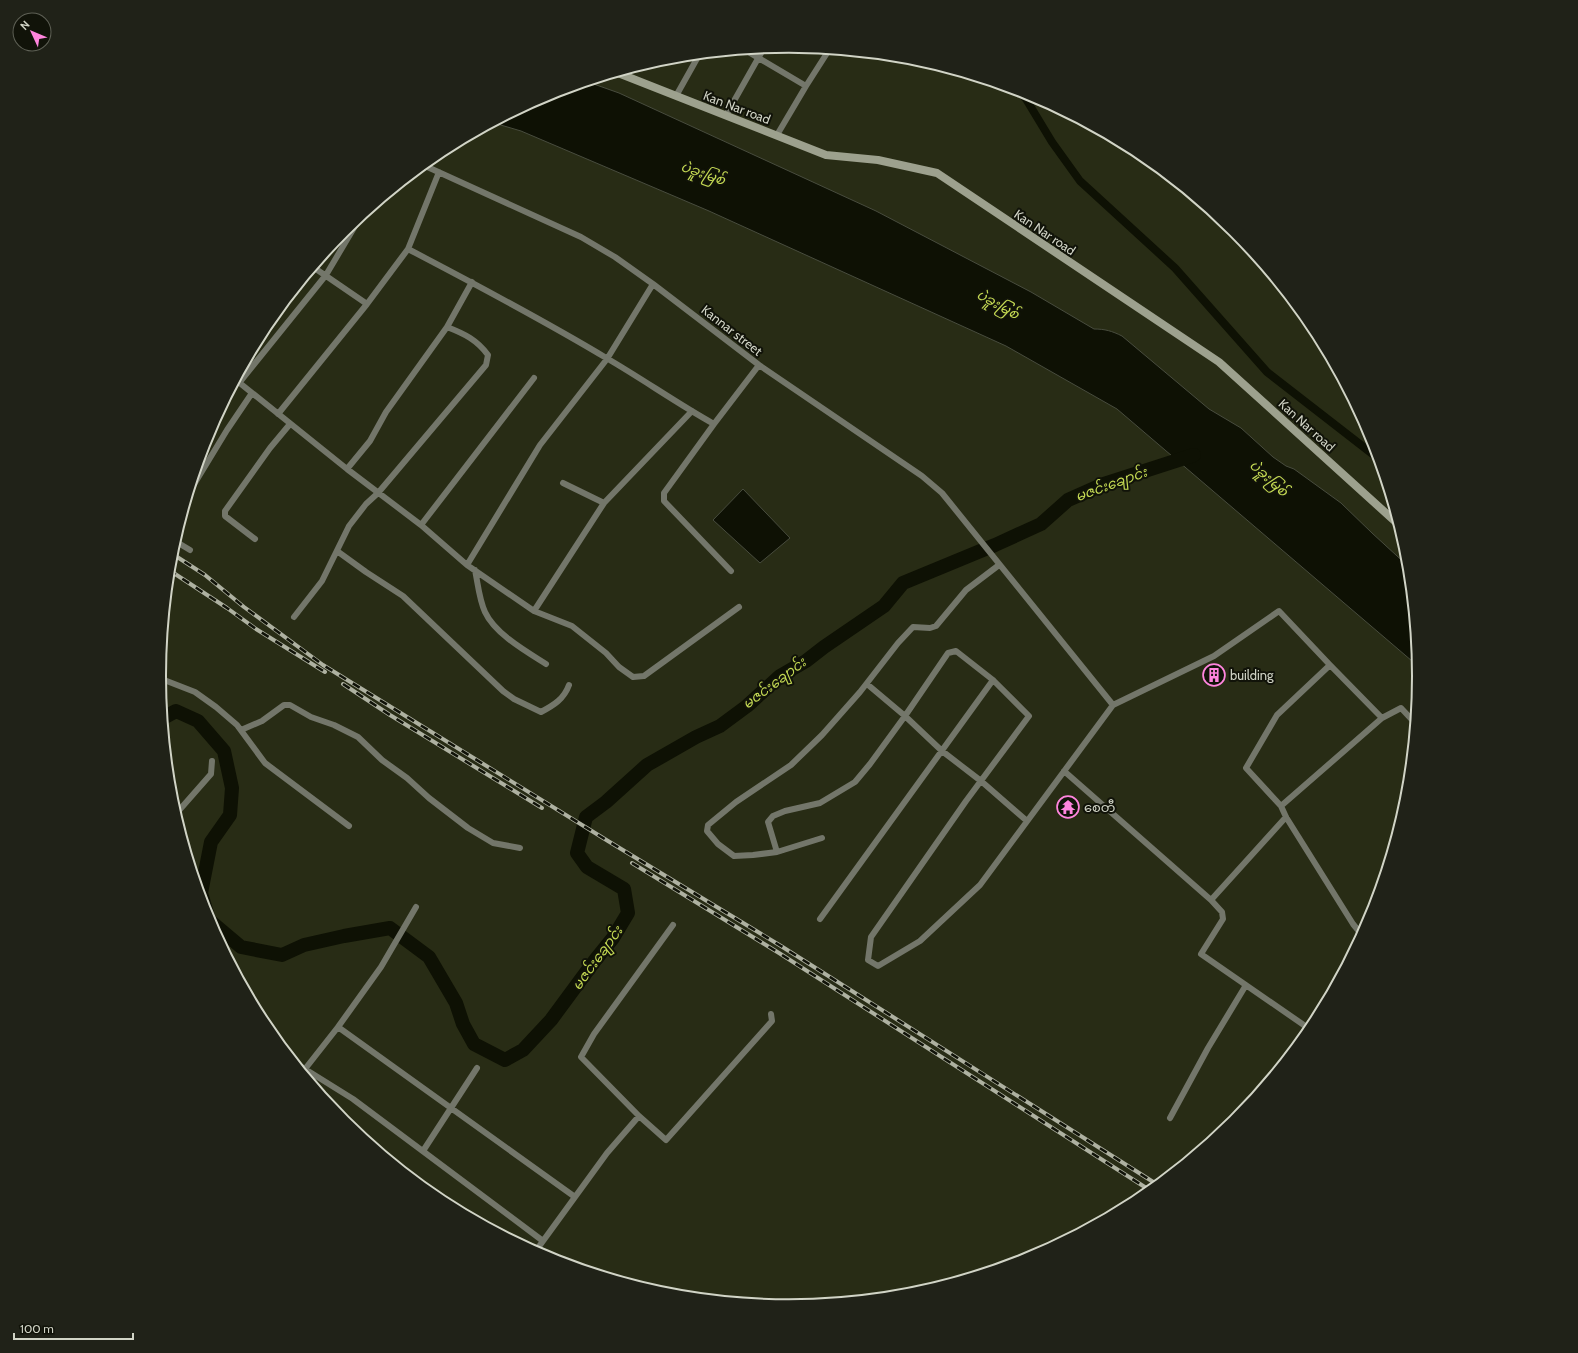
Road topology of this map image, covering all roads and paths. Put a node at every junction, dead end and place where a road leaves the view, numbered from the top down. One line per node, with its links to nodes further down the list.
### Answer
1 (751, 54): 4 (street)
2 (761, 54): 4 (street)
3 (827, 54): 7 (street)
4 (758, 58): 7 (street); 9 (street)
5 (696, 60): 8 (street)
6 (624, 75): 8 (street, Kan Nar road)
7 (806, 86): 10 (street)
8 (676, 96): 9 (street, Kan Nar road)
9 (726, 115): 10 (street, Kan Nar road)
10 (777, 135): 36 (street, Kan Nar road)
11 (429, 168): 12 (street, Kannar street)
12 (439, 172): 14 (street); 18 (street, Kannar street)
13 (349, 235): 16 (street)
14 (408, 250): 17 (street); 19 (street)
15 (317, 269): 16 (street)
16 (326, 275): 19 (street); 23 (street)
17 (472, 282): 20 (street); 21 (street)
18 (653, 284): 21 (street); 22 (street, Kannar street)
19 (367, 304): 28 (street)
20 (447, 326): 31 (street); 34 (street)
21 (608, 358): 27 (street); 42 (street)
22 (759, 365): 30 (street); 43 (street, Kannar street)
23 (247, 370)
24 (534, 378): 37 (street)
25 (240, 383): 26 (street)
26 (252, 393): 28 (street); 32 (street)
27 (692, 411): 30 (street); 35 (street)
28 (278, 414): 29 (street)
29 (290, 424): 31 (street); 38 (street)
30 (714, 424): 45 (street)
31 (347, 469): 34 (street)
32 (199, 476)
33 (563, 483): 35 (street)
34 (378, 493): 37 (street); 41 (street)
35 (604, 503): 47 (street)
36 (1392, 518)
37 (421, 525): 42 (street)
38 (255, 539)
39 (180, 544): 40 (street)
40 (190, 550)
41 (337, 551): 48 (street); 54 (street)
42 (467, 565): 44 (street)
43 (999, 565): 53 (street); 55 (street, Kannar street)
44 (475, 570): 47 (street); 49 (street)
45 (732, 571)
46 (739, 607): 47 (street)
47 (534, 611)
48 (294, 617)
49 (546, 664)
50 (1330, 665): 55 (street); 57 (street); 64 (street)
51 (993, 680): 56 (street); 60 (street); 63 (street)
52 (166, 681): 59 (street)
53 (867, 684): 56 (street); 71 (street)
54 (569, 685)
55 (1113, 704): 62 (street)
56 (905, 716): 60 (street); 71 (street)
57 (1382, 718): 58 (street); 64 (street)
58 (1411, 719)
59 (241, 730): 68 (street); 70 (street)
60 (942, 751): 63 (street); 74 (street)
61 (212, 761): 65 (street)
62 (1064, 771): 67 (street); 72 (street)
63 (981, 781): 67 (street); 67 (street)
64 (1281, 806): 66 (street)
65 (180, 809)
66 (1286, 817): 72 (street); 76 (street)
67 (1027, 821)
68 (349, 826)
69 (822, 838): 71 (street)
70 (520, 848)
71 (777, 852)
72 (1211, 900): 77 (street)
73 (416, 907): 80 (street)
74 (820, 919)
75 (673, 925): 85 (street)
76 (1358, 930)
77 (1246, 985): 79 (street); 86 (street)
78 (771, 1014): 85 (street)
79 (1305, 1026)
80 (338, 1027): 83 (street); 84 (street)
81 (303, 1067): 83 (street)
82 (477, 1068): 84 (street)
83 (306, 1069): 87 (street)
84 (452, 1109): 87 (street); 88 (street)
85 (639, 1116): 88 (street)
86 (1170, 1118)
87 (423, 1152): 89 (street)
88 (575, 1197): 89 (street)
89 (543, 1241): 90 (street)
90 (538, 1248)

